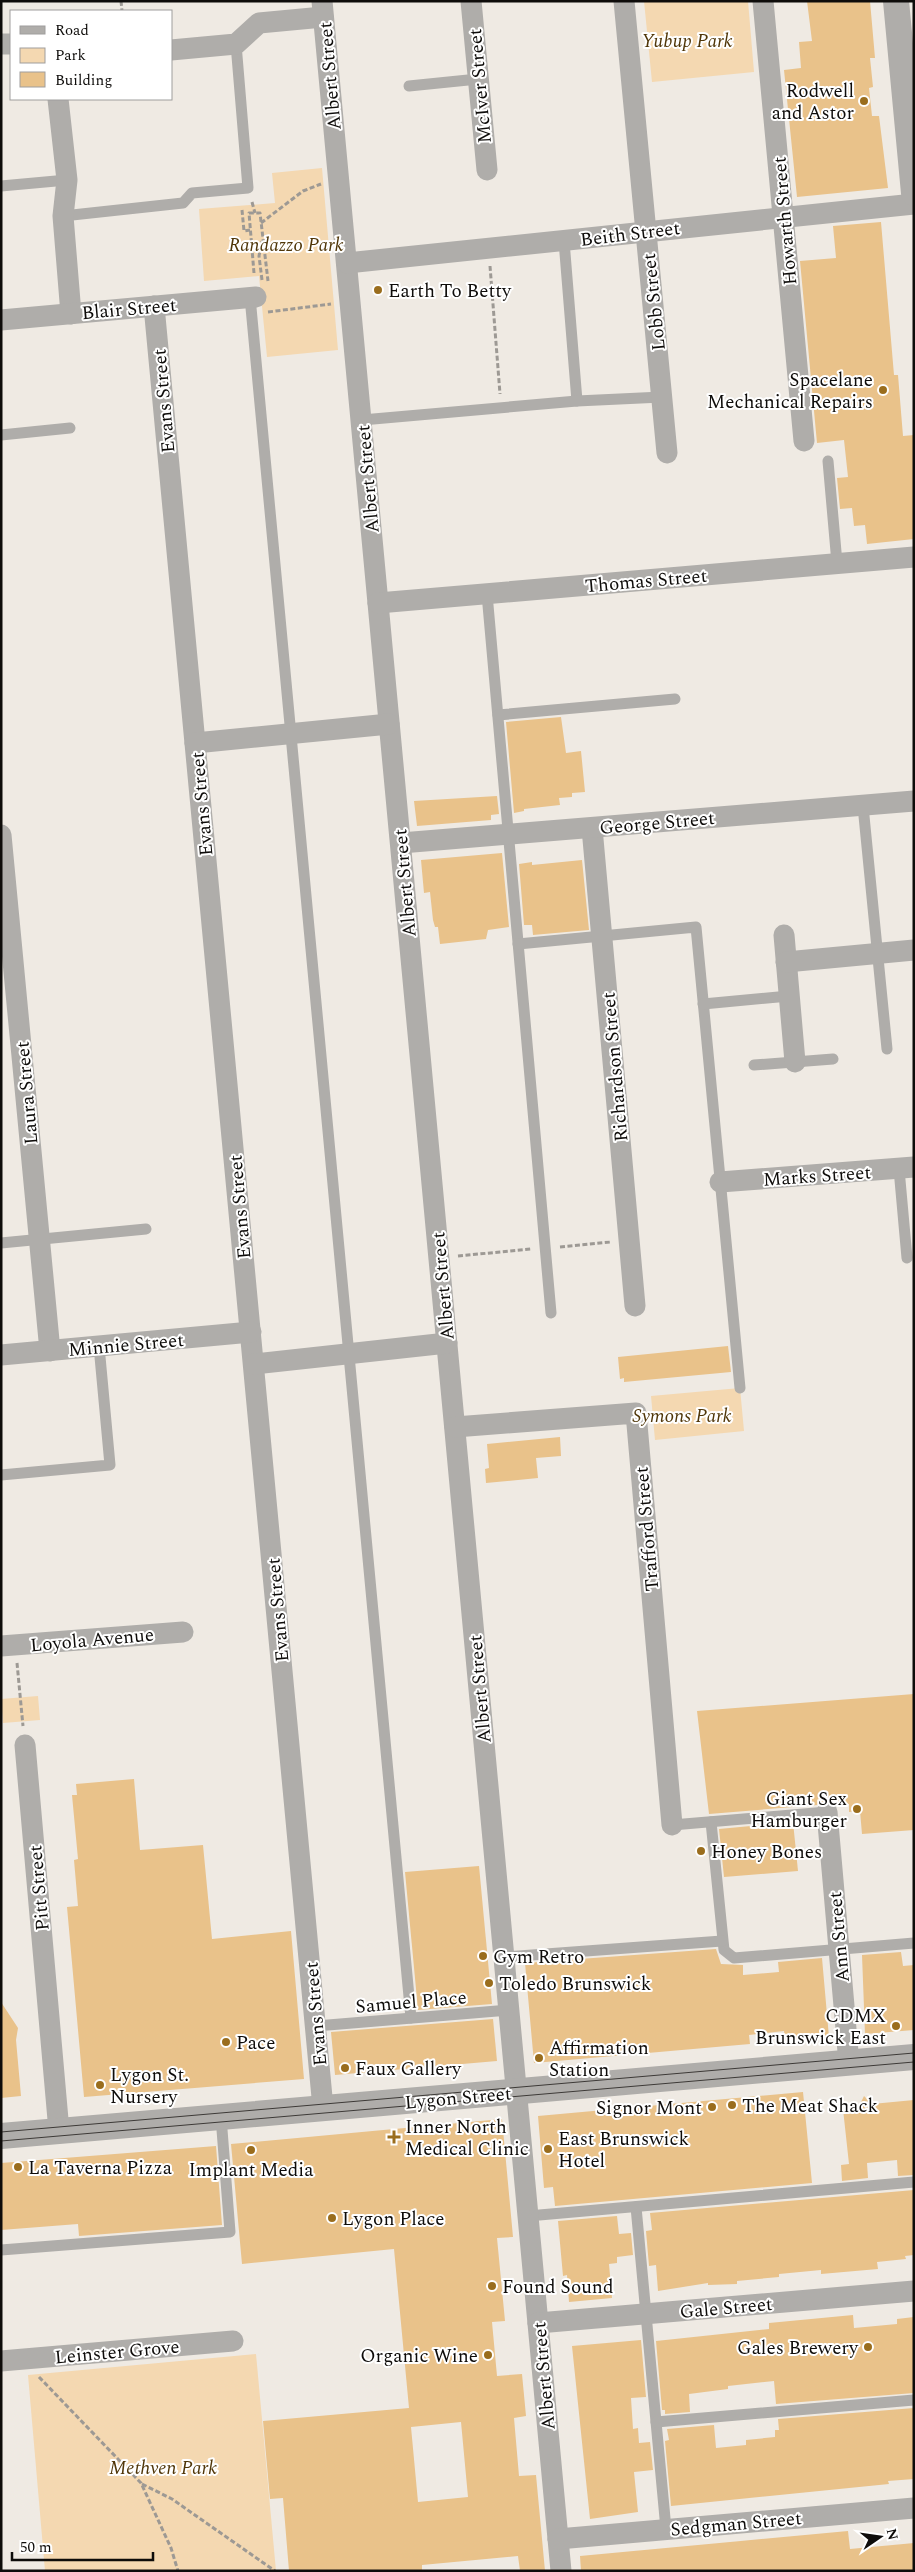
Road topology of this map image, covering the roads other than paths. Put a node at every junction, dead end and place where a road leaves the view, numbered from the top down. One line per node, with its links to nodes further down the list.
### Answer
1 (471, 1): 8 (street, McIver Street)
2 (624, 1): 18 (street, Lobb Street)
3 (763, 1): 17 (street, Howarth Street)
4 (896, 1): 14 (street)
5 (323, 9): 6 (street); 20 (street, Albert Street)
6 (236, 44): 7 (street); 16 (lane)
7 (172, 50)
8 (478, 79): 9 (lane); 11 (street, McIver Street)
9 (409, 86)
10 (58, 100): 12 (street)
11 (487, 170)
12 (68, 180): 13 (lane); 16 (street)
13 (1, 186)
14 (914, 193)
15 (914, 204): 17 (street, Beith Street)
16 (63, 216): 23 (street)
17 (784, 217): 18 (street, Beith Street); 30 (street, Howarth Street)
18 (646, 232): 19 (street, Beith Street); 25 (street, Lobb Street)
19 (564, 241): 20 (street, Beith Street); 26 (lane)
20 (347, 263): 27 (street, Albert Street)
21 (260, 296): 22 (street, Blair Street); 40 (lane)
22 (154, 306): 23 (street, Blair Street); 41 (street, Evans Street)
23 (71, 314): 24 (street, Blair Street)
24 (1, 320)
25 (662, 397): 26 (lane); 31 (street, Lobb Street)
26 (577, 401): 27 (lane)
27 (362, 420): 36 (street, Albert Street)
28 (70, 428): 29 (lane)
29 (1, 435)
30 (804, 441)
31 (667, 452)
32 (828, 461): 34 (lane)
33 (914, 557): 34 (street, Thomas Street)
34 (837, 563): 35 (street, Thomas Street)
35 (487, 594): 36 (street, Thomas Street); 38 (lane)
36 (378, 603): 39 (street, Albert Street)
37 (675, 699): 38 (lane)
38 (498, 715): 45 (lane)
39 (389, 724): 40 (street); 47 (street, Albert Street)
40 (290, 734): 41 (street); 72 (lane)
41 (196, 743): 68 (street, Evans Street)
42 (914, 802): 43 (street, George Street)
43 (863, 806): 44 (street, George Street); 52 (lane)
44 (592, 828): 45 (street, George Street); 49 (street, Richardson Street)
45 (509, 834): 47 (street, George Street); 50 (lane)
46 (1, 835): 63 (street, Laura Street)
47 (401, 843): 69 (street, Albert Street)
48 (784, 935): 53 (street)
49 (602, 936): 50 (lane); 55 (lane); 66 (street, Richardson Street)
50 (518, 944): 67 (lane)
51 (914, 950): 52 (street)
52 (878, 954): 53 (street); 56 (lane)
53 (786, 962): 54 (street)
54 (789, 996): 55 (lane); 58 (street)
55 (703, 1004): 61 (lane)
56 (887, 1049)
57 (833, 1059): 58 (lane)
58 (796, 1062): 59 (lane)
59 (754, 1065)
60 (906, 1168): 61 (street, Marks Street); 65 (lane)
61 (720, 1182): 75 (lane)
62 (146, 1229): 63 (lane)
63 (39, 1239): 64 (lane); 71 (street, Laura Street)
64 (1, 1243)
65 (907, 1258)
66 (636, 1306)
67 (551, 1313)
68 (250, 1332): 70 (street, Minnie Street); 74 (street, Evans Street)
69 (447, 1342): 72 (street); 76 (street, Albert Street)
70 (100, 1346): 71 (street, Minnie Street); 77 (lane)
71 (50, 1351): 73 (street, Minnie Street)
72 (348, 1353): 74 (street); 89 (lane)
73 (1, 1355)
74 (254, 1364): 90 (street, Evans Street)
75 (740, 1388)
76 (455, 1427): 83 (street, Trafford Street); 87 (street, Albert Street)
77 (1, 1474)
78 (183, 1632): 79 (street, Loyola Avenue)
79 (8, 1646)
80 (25, 1745): 96 (street, Pitt Street)
81 (827, 1812): 82 (lane); 86 (street, Ann Street)
82 (711, 1822): 83 (lane); 84 (lane)
83 (672, 1825)
84 (722, 1941): 86 (lane); 87 (lane)
85 (914, 1943): 86 (lane)
86 (839, 1949): 92 (street, Ann Street)
87 (504, 1958): 88 (street, Albert Street)
88 (509, 2010): 89 (lane, Samuel Place); 93 (street, Albert Street)
89 (411, 2018): 90 (lane, Samuel Place)
90 (316, 2026): 94 (street, Evans Street)
91 (914, 2057): 92 (street, Lygon Street)
92 (849, 2063): 93 (street, Lygon Street)
93 (517, 2092): 94 (street, Lygon Street); 100 (street, Albert Street)
94 (323, 2108): 95 (street, Lygon Street)
95 (221, 2117): 96 (street, Lygon Street); 101 (lane)
96 (59, 2131): 97 (street, Lygon Street)
97 (1, 2136)
98 (914, 2182): 99 (lane)
99 (636, 2206): 100 (lane); 103 (lane)
100 (528, 2216): 104 (street, Albert Street)
101 (1, 2250)
102 (914, 2290): 103 (street, Gale Street)
103 (646, 2314): 104 (street, Gale Street); 108 (lane)
104 (538, 2323): 111 (street, Albert Street)
105 (233, 2341): 106 (street, Leinster Grove)
106 (1, 2361)
107 (914, 2400): 108 (lane)
108 (656, 2422): 110 (lane)
109 (914, 2508): 110 (street, Sedgman Street)
110 (666, 2529): 111 (street, Sedgman Street)
111 (558, 2539): 112 (street, Albert Street)
112 (561, 2571)

